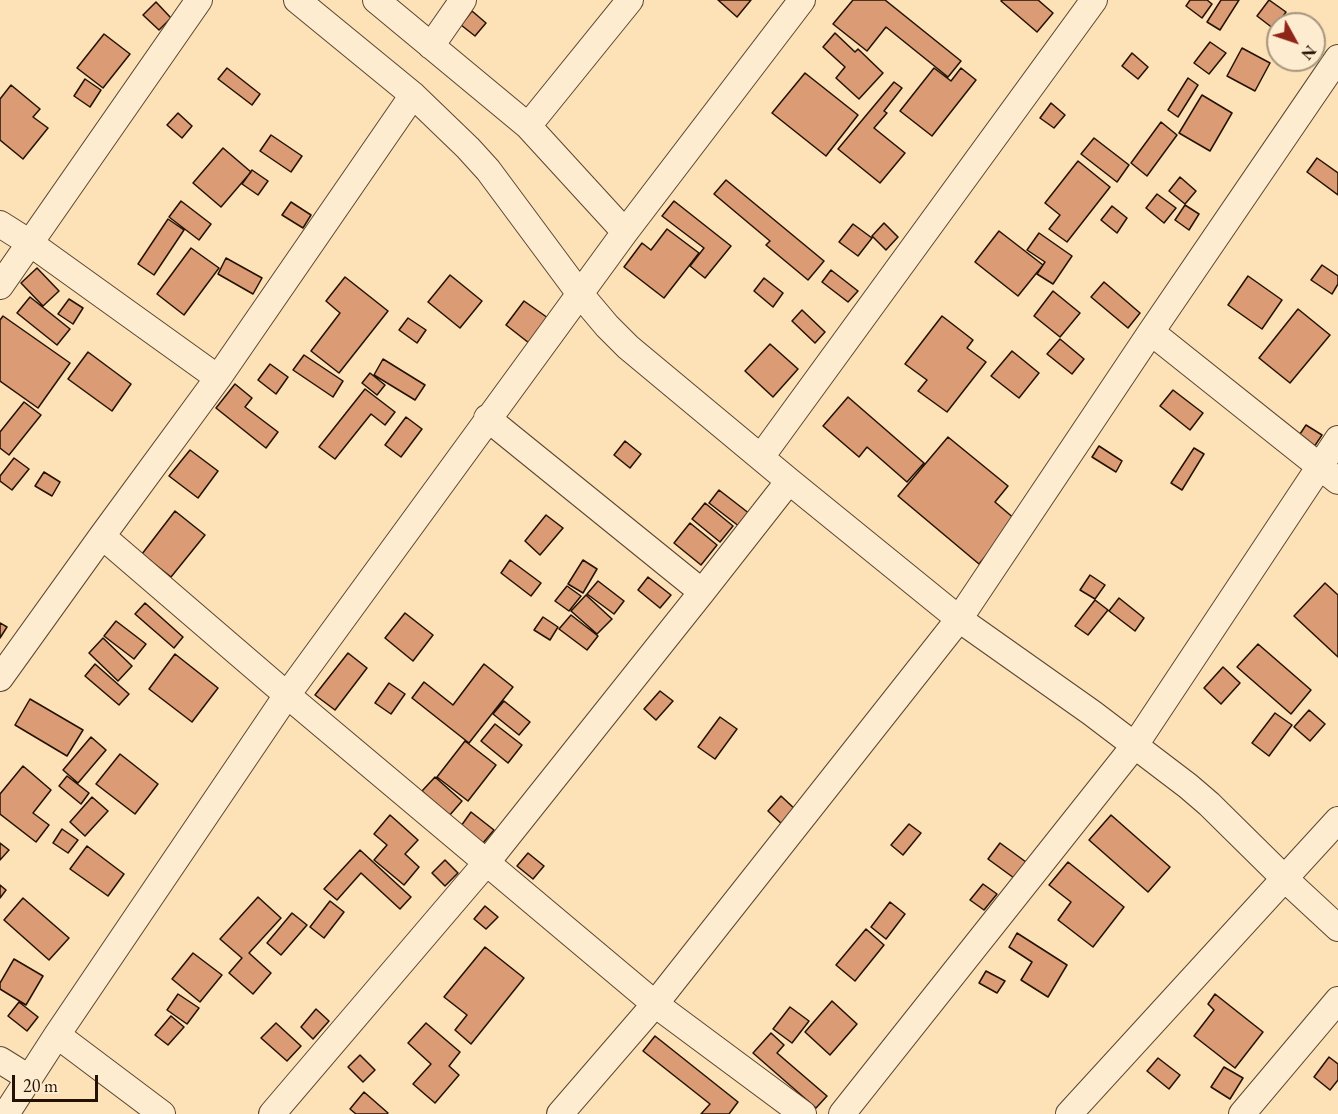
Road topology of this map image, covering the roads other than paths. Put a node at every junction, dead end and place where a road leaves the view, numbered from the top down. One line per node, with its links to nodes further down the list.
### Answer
1 (199, 0): 14 (street)
2 (297, 0): 10 (street)
3 (376, 0): 8 (street)
4 (463, 0): 8 (street)
5 (630, 0): 11 (street)
6 (802, 0): 13 (street)
7 (1094, 0): 21 (street)
8 (431, 46): 11 (street)
9 (1338, 58): 17 (street)
10 (414, 96): 16 (street); 18 (street)
11 (528, 126): 13 (street)
12 (0, 224): 14 (street)
13 (625, 232): 16 (street)
14 (30, 243): 15 (street); 18 (street)
15 (0, 286)
16 (580, 294): 19 (street); 21 (street)
17 (1151, 332): 22 (street); 26 (street)
18 (218, 378): 24 (street)
19 (487, 418): 25 (street); 28 (street)
20 (1338, 440): 22 (street)
21 (761, 457): 23 (street)
22 (1329, 474): 29 (street)
23 (789, 481): 25 (street); 26 (street)
24 (102, 536): 27 (street); 28 (street)
25 (702, 592): 31 (street)
26 (960, 619): 29 (street); 35 (street)
27 (0, 678)
28 (287, 695): 31 (street); 36 (street)
29 (1135, 745): 32 (street); 44 (street)
30 (1338, 820): 32 (street)
31 (487, 862): 35 (street); 41 (street)
32 (1284, 878): 33 (street); 45 (street)
33 (1338, 928)
34 (1338, 1000): 46 (street)
35 (655, 1004): 42 (street); 43 (street)
36 (57, 1035): 38 (street); 40 (street)
37 (0, 1059): 38 (street)
38 (30, 1078): 39 (street)
39 (6, 1114)
40 (162, 1114)
41 (272, 1114)
42 (560, 1114)
43 (803, 1114)
44 (842, 1114)
45 (1069, 1114)
46 (1242, 1114)

